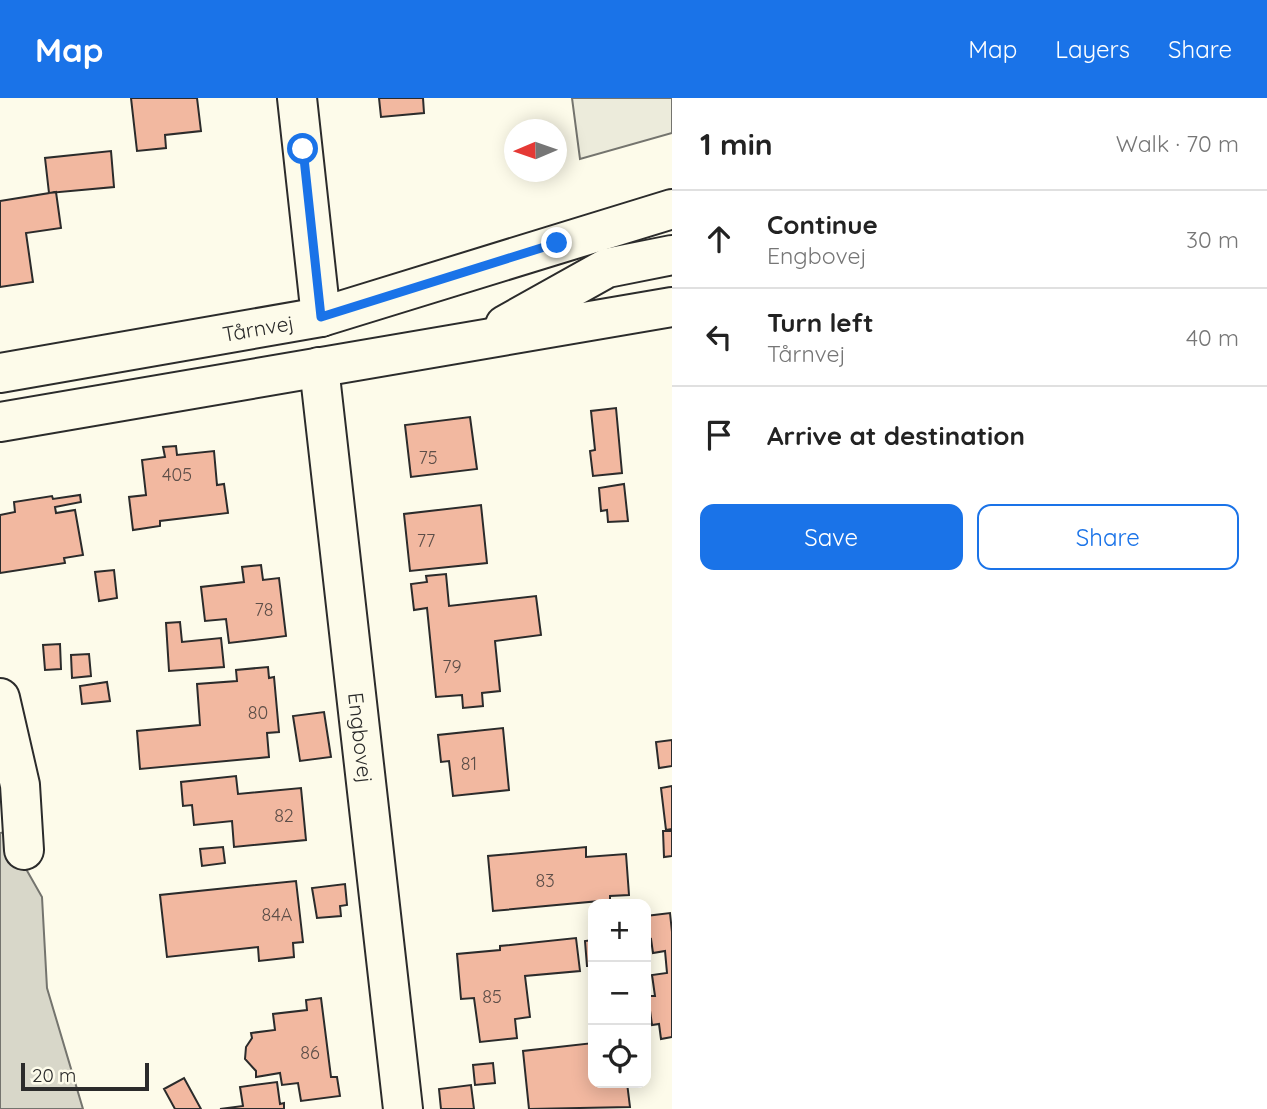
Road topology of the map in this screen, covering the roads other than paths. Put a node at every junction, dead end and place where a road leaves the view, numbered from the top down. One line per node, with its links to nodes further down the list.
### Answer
1 (297, 98): 5 (street)
2 (672, 209): 5 (street, Tårnvej)
3 (672, 255): 6 (street)
4 (672, 307): 6 (street)
5 (321, 317): 8 (street, Tårnvej)
6 (478, 340): 7 (street)
7 (319, 367): 9 (street); 12 (street, Engbovej)
8 (0, 373)
9 (0, 422)
10 (0, 698): 11 (street)
11 (24, 850)
12 (403, 1109)

